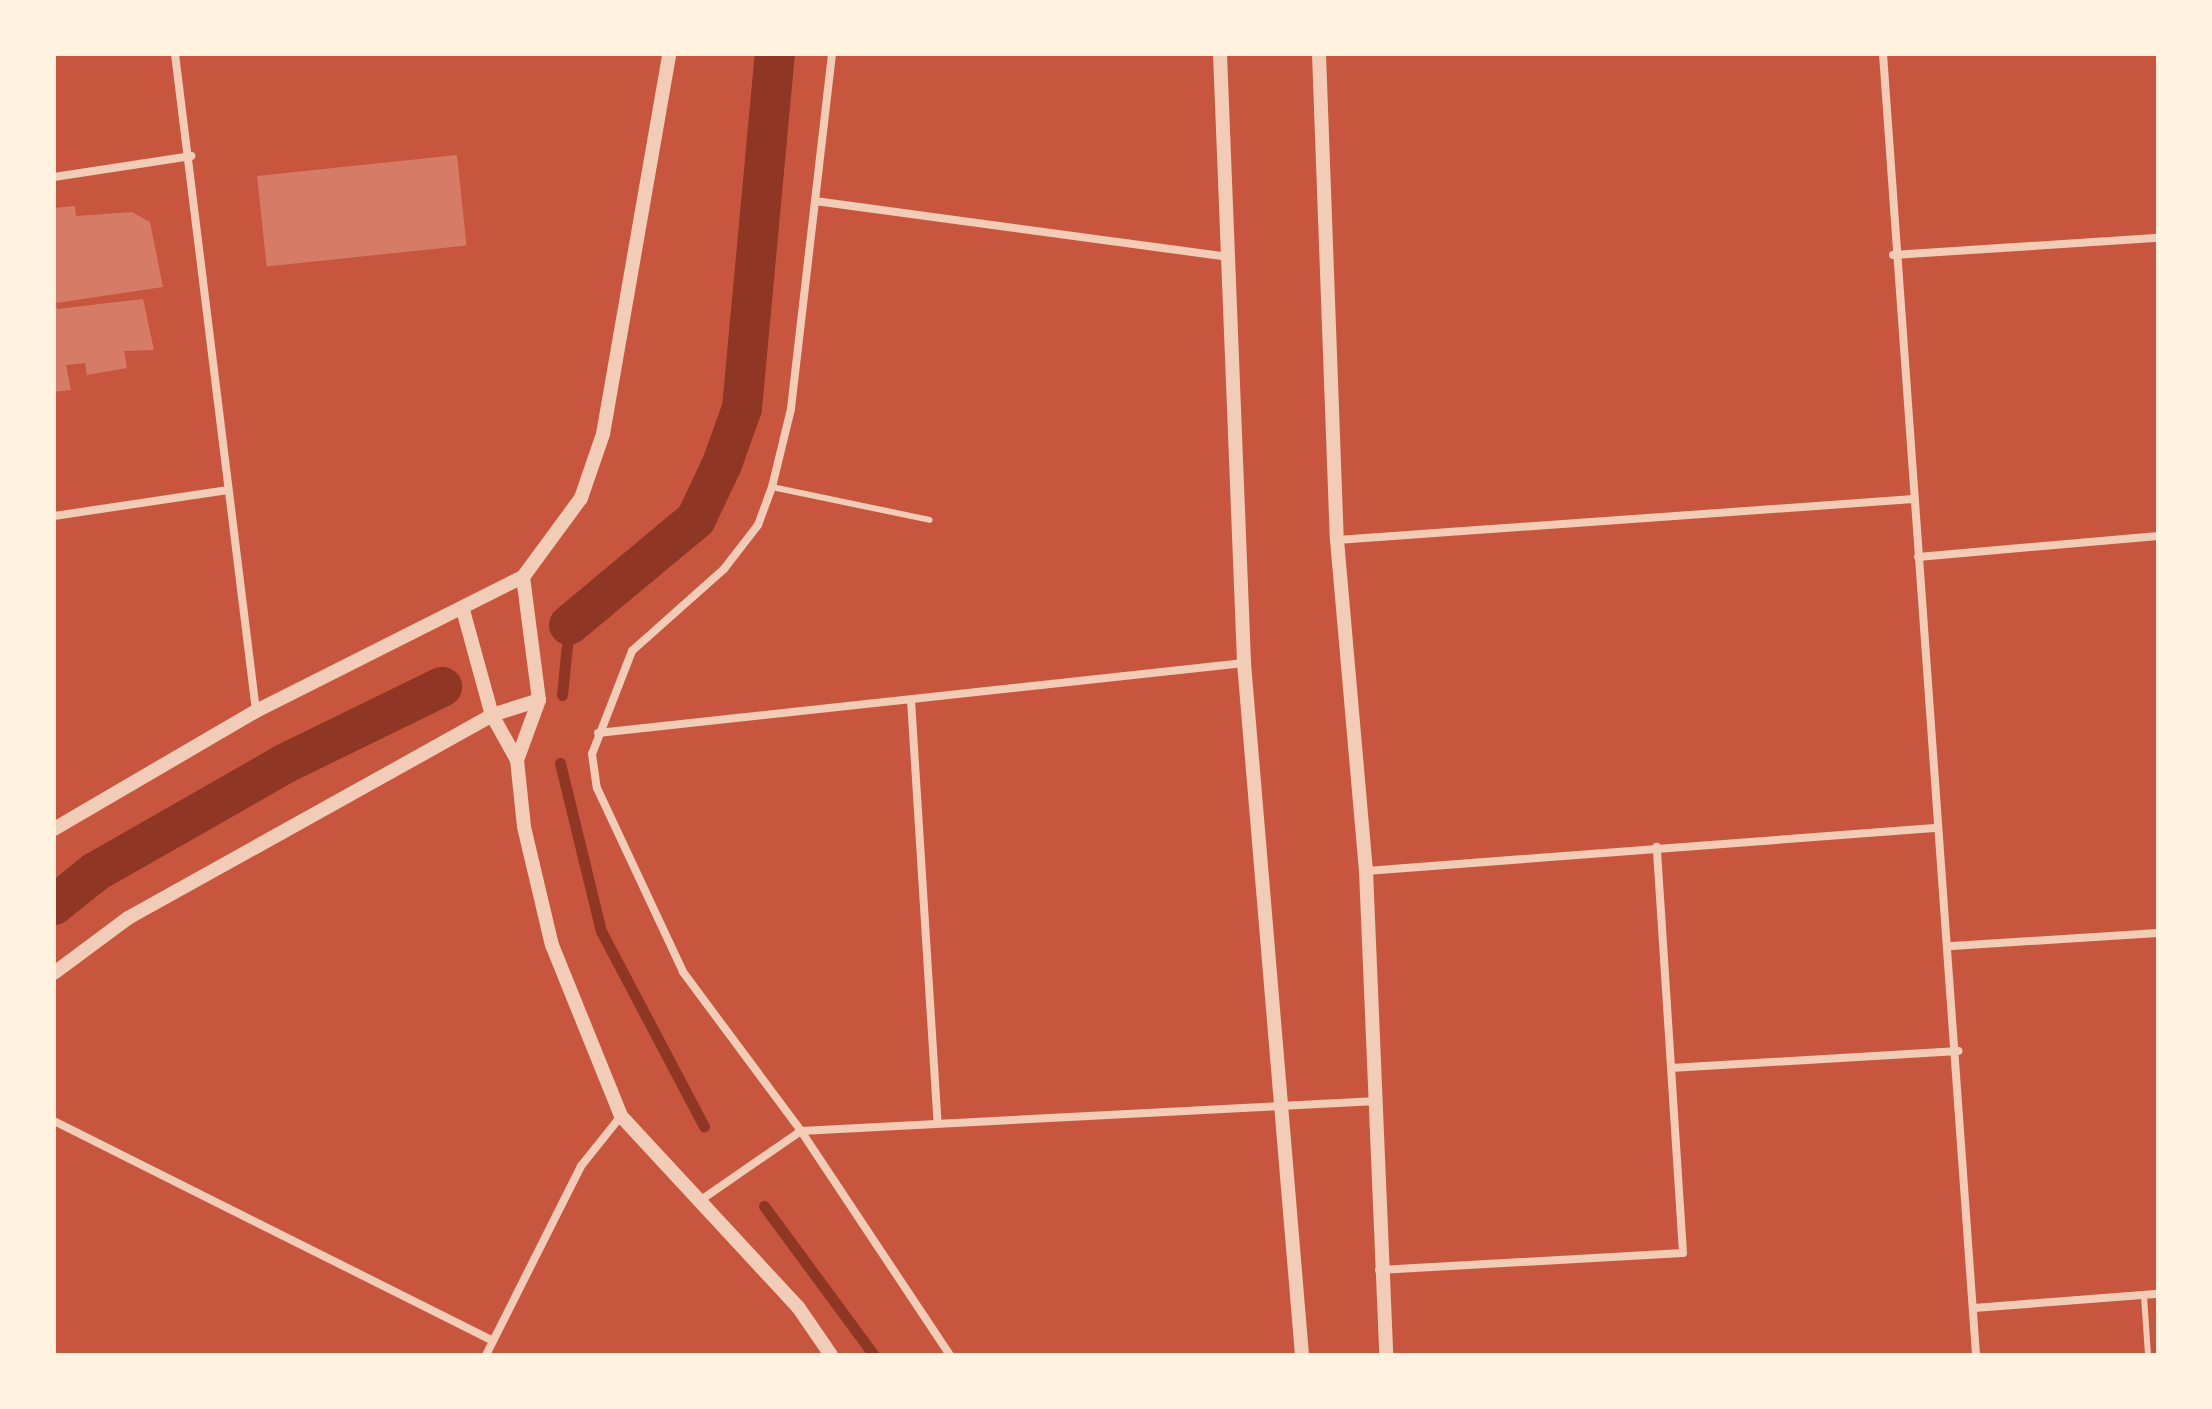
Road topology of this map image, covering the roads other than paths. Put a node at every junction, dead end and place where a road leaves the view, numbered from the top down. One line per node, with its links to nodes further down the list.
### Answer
1 (175, 54): 7 (street)
2 (669, 54): 21 (street)
3 (832, 54): 9 (street)
4 (1220, 54): 12 (street)
5 (1319, 54): 19 (street)
6 (1883, 54): 11 (street)
7 (191, 156): 8 (street); 14 (street)
8 (54, 177)
9 (815, 201): 12 (street); 13 (street)
10 (2158, 238): 11 (street)
11 (1893, 255): 15 (street)
12 (1229, 257): 23 (street)
13 (772, 487): 17 (lane); 28 (street)
14 (228, 490): 16 (street); 26 (street)
15 (1914, 499): 19 (street); 20 (street)
16 (54, 516)
17 (930, 520)
18 (2158, 536): 20 (street)
19 (1337, 540): 33 (street)
20 (1918, 557): 30 (street)
21 (523, 577): 22 (street); 24 (street)
22 (463, 610): 26 (street); 27 (street)
23 (1244, 663): 25 (street); 40 (street)
24 (539, 700): 27 (street); 29 (street)
25 (911, 700): 28 (street); 42 (street)
26 (256, 711): 31 (street)
27 (492, 715): 29 (street); 36 (street)
28 (598, 733): 44 (street)
29 (517, 760): 41 (street)
30 (1934, 828): 32 (street); 35 (street)
31 (54, 829)
32 (1657, 847): 33 (street); 38 (street)
33 (1366, 871): 39 (street)
34 (2158, 933): 35 (street)
35 (1952, 946): 37 (street)
36 (54, 973)
37 (1958, 1051): 38 (street); 49 (street)
38 (1671, 1068): 46 (street)
39 (1377, 1101): 40 (street); 46 (street)
40 (1285, 1106): 42 (street); 54 (street)
41 (621, 1116): 45 (street); 50 (street)
42 (937, 1119): 44 (street)
43 (54, 1121): 50 (street)
44 (801, 1131): 45 (street); 53 (street)
45 (697, 1203): 52 (street)
46 (1378, 1270): 55 (street)
47 (2158, 1294): 48 (street)
48 (2144, 1296): 49 (street); 57 (lane)
49 (1974, 1308): 56 (street)
50 (493, 1341): 51 (street)
51 (486, 1355)
52 (831, 1355)
53 (950, 1355)
54 (1302, 1355)
55 (1386, 1355)
56 (1976, 1355)
57 (2148, 1355)

